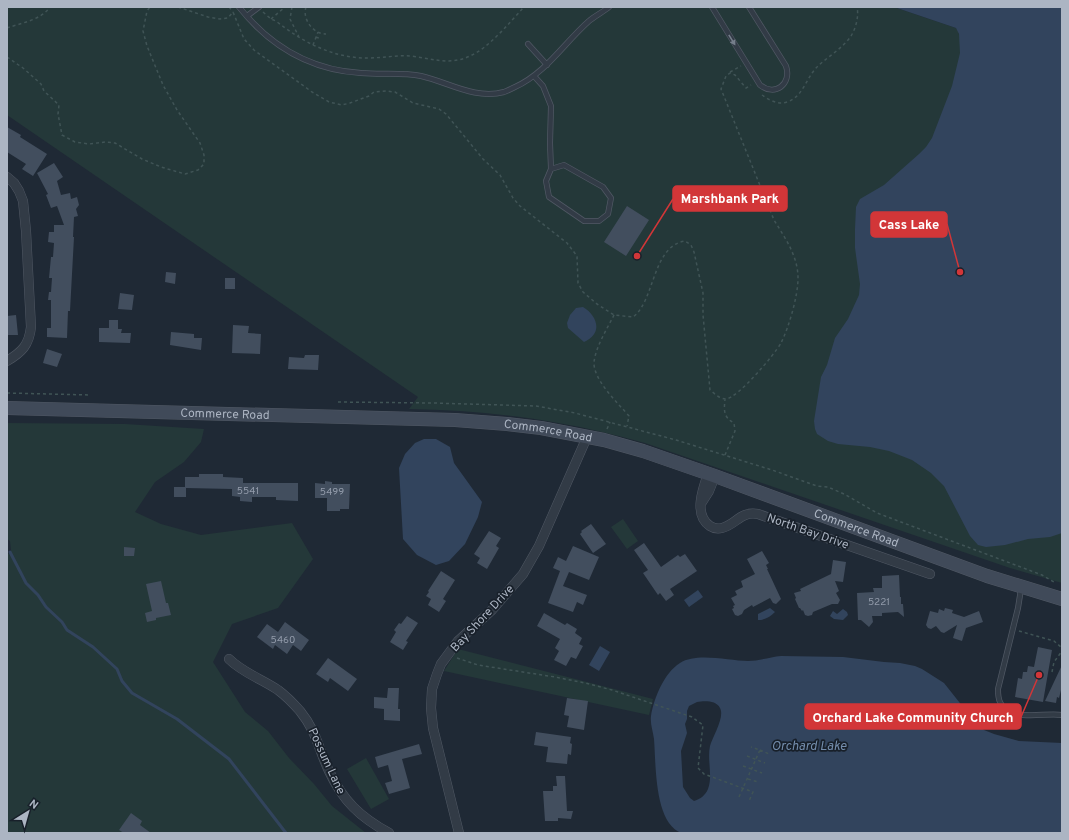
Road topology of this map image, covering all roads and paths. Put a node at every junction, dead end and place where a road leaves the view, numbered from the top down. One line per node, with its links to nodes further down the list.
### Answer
1 (50, 7): 16 (path)
2 (150, 7): 24 (path)
3 (178, 7): 33 (path)
4 (239, 7): 14 (lane)
5 (259, 7): 14 (lane); 15 (path)
6 (285, 7): 15 (path)
7 (292, 7): 20 (path)
8 (306, 7): 17 (path)
9 (524, 7): 23 (path)
10 (609, 7): 25 (lane)
11 (712, 7): 12 (lane, one-way to 12)
12 (749, 7)
13 (857, 7): 30 (path)
14 (247, 16): 28 (lane)
15 (271, 19): 20 (path)
16 (7, 28)
17 (318, 32): 18 (path); 19 (path)
18 (326, 34)
19 (316, 37): 21 (path); 23 (path)
20 (300, 38): 23 (path)
21 (321, 39)
22 (528, 44): 25 (lane)
23 (313, 45)
24 (7, 57)
25 (547, 65): 28 (lane)
26 (736, 70): 27 (path)
27 (729, 73): 29 (path); 37 (path)
28 (534, 76): 31 (lane)
29 (749, 82)
30 (760, 94)
31 (551, 169): 31 (lane)
32 (7, 177): 34 (street)
33 (614, 316): 37 (path); 40 (path)
34 (7, 361)
35 (7, 393): 36 (path)
36 (91, 395)
37 (725, 399): 42 (path)
38 (338, 402): 40 (path)
39 (7, 408): 41 (main road, Commerce Road)
40 (627, 426): 42 (path)
41 (587, 437): 43 (main road, Commerce Road); 51 (street, Bay Shore Drive)
42 (726, 455): 45 (path)
43 (711, 475): 44 (street, North Bay Drive); 46 (main road, Commerce Road)
44 (930, 574)
45 (1054, 582)
46 (1021, 587): 47 (main road, Commerce Road); 48 (lane)
47 (1062, 599)
48 (1013, 630): 49 (path); 54 (lane)
49 (1062, 648)
50 (1062, 651): 53 (path)
51 (448, 653): 64 (path); 68 (street, Bay Shore Drive)
52 (229, 659): 67 (street, Possum Lane)
53 (1052, 672)
54 (1062, 715)
55 (751, 747): 56 (path)
56 (760, 750): 57 (path); 62 (path)
57 (769, 754)
58 (747, 756): 59 (path)
59 (765, 763)
60 (743, 766): 61 (path)
61 (762, 773)
62 (748, 779): 63 (path); 64 (path)
63 (758, 782)
64 (743, 788): 65 (path); 66 (path)
65 (740, 797)
66 (749, 801)
67 (389, 833)
68 (460, 833)

